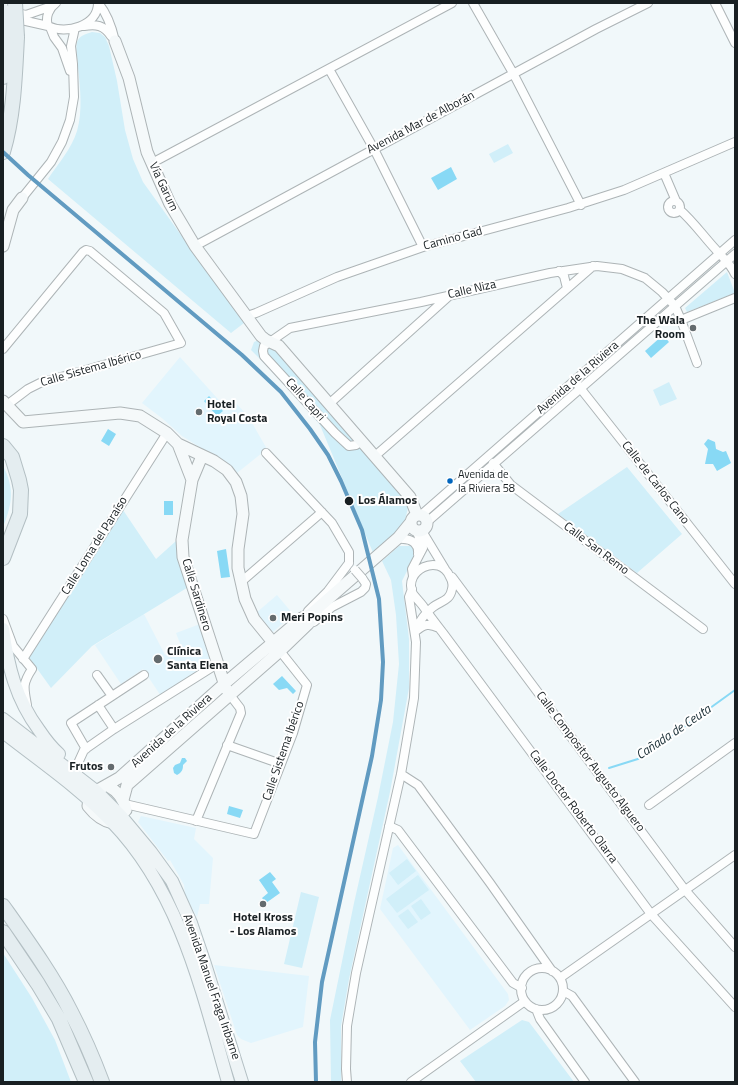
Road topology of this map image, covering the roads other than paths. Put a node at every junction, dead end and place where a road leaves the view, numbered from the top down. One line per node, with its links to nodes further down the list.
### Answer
1 (15, 3): 12 (highway, bridge)
2 (452, 3): 15 (street)
3 (473, 3): 16 (street)
4 (648, 3): 16 (street, Avenida Mar de Alborán)
5 (715, 3): 14 (street)
6 (55, 4): 8 (street); 10 (street)
7 (99, 4): 11 (street); 13 (street, Vía Garum)
8 (3, 10): 12 (highway, bridge)
9 (3, 16): 10 (street)
10 (49, 26): 11 (street); 18 (street)
11 (79, 27): 13 (street, Vía Garum); 18 (street)
12 (11, 36): 17 (highway); 21 (highway)
13 (115, 41): 22 (street, Vía Garum)
14 (735, 43)
15 (329, 69): 20 (street); 22 (street)
16 (513, 73): 20 (street, Avenida Mar de Alborán); 25 (street)
17 (3, 77)
18 (73, 79): 24 (street)
19 (735, 142): 23 (street, Camino Gad)
20 (374, 149): 28 (street, Avenida Mar de Alborán); 29 (street)
21 (4, 150)
22 (152, 163): 28 (street, Vía Garum)
23 (664, 173): 25 (street, Camino Gad); 30 (street)
24 (22, 198): 27 (street)
25 (581, 205): 29 (street, Camino Gad)
26 (735, 240): 30 (street, Avenida de la Riviera)
27 (3, 246)
28 (195, 246): 43 (street, Vía Garum)
29 (423, 247): 43 (street, Camino Gad)
30 (719, 254): 32 (street); 39 (street, Avenida de la Riviera)
31 (735, 254): 32 (street, Avenida de la Riviera)
32 (727, 260): 35 (street); 41 (street, Avenida de la Riviera)
33 (593, 266): 34 (street, Calle Niza); 36 (street); 39 (street, Calle Niza)
34 (560, 271): 36 (street); 37 (street, Calle Niza)
35 (735, 274)
36 (567, 288): 58 (street)
37 (450, 295): 40 (street, Calle Niza); 42 (street)
38 (735, 298): 44 (street)
39 (668, 299): 41 (street, Calle Niza); 48 (street, Avenida de la Riviera)
40 (421, 302): 42 (street); 45 (street, Calle Niza)
41 (675, 306): 44 (street); 48 (street, Avenida de la Riviera)
42 (428, 314): 50 (street)
43 (247, 316): 45 (street, Calle Capri)
44 (681, 320): 47 (street)
45 (272, 342): 50 (street, Calle Capri); 52 (street, Calle Capri)
46 (3, 349): 49 (street, Calle Sistema Ibérico)
47 (697, 364)
48 (577, 384): 59 (street, Avenida de la Riviera); 64 (street, Avenida de la Riviera); 73 (street, Calle de Carlos Cano)
49 (5, 403): 51 (street, Calle Sistema Ibérico)
50 (329, 404): 52 (street, Calle Capri)
51 (167, 433): 53 (street, Calle Sistema Ibérico); 85 (street, Calle Loma del Paraíso)
52 (362, 441): 58 (street, Calle Capri)
53 (178, 444): 57 (street, Calle Sistema Ibérico); 61 (street)
54 (3, 446): 60 (highway)
55 (3, 453): 60 (highway)
56 (266, 453): 63 (street)
57 (202, 456): 61 (street, Calle Sardinero); 72 (street, Calle Sistema Ibérico)
58 (375, 456): 64 (street, Calle Capri)
59 (494, 463): 64 (street, Avenida de la Riviera); 82 (street, Calle San Remo)
60 (14, 465): 62 (highway)
61 (192, 480): 86 (street, Calle Sardinero)
62 (20, 503): 66 (highway); 67 (highway)
63 (322, 512): 69 (street); 72 (street)
64 (419, 524): 65 (street, Avenida de la Riviera); 68 (street); 70 (street, Calle Compositor Augusto Alguero); 79 (street, Avenida de la Riviera)
65 (403, 539): 68 (street); 79 (street, Avenida de la Riviera)
66 (3, 540)
67 (3, 558)
68 (418, 558): 71 (street)
69 (352, 566): 79 (street); 79 (street, bridge)
70 (447, 571): 71 (street); 76 (street); 112 (street, Calle Compositor Augusto Alguero)
71 (413, 577): 74 (street)
72 (241, 582): 84 (street, Calle Sistema Ibérico)
73 (735, 584)
74 (412, 589): 75 (street); 83 (street)
75 (419, 601): 76 (street); 77 (street, Calle Doctor Roberto Olarra)
76 (435, 605): 77 (street)
77 (427, 612): 80 (street, Calle Doctor Roberto Olarra); 83 (street)
78 (3, 619): 85 (street)
79 (305, 621): 84 (street, Avenida de la Riviera)
80 (439, 628): 83 (street); 114 (street, Calle Doctor Roberto Olarra)
81 (3, 629): 93 (main road)
82 (703, 629)
83 (415, 631): 102 (street)
84 (276, 647): 89 (street, Avenida de la Riviera); 90 (street, Avenida de la Riviera); 100 (street, Calle Sistema Ibérico)
85 (23, 659): 93 (street)
86 (217, 664): 89 (street, Calle Sardinero); 95 (street)
87 (98, 675): 91 (street)
88 (144, 675): 91 (street)
89 (224, 684): 90 (street, Avenida de la Riviera); 103 (street, Avenida de la Riviera)
90 (230, 695): 98 (street); 108 (street, Avenida de la Riviera)
91 (112, 696): 92 (street)
92 (98, 705): 95 (street); 99 (street)
93 (30, 717): 101 (main road)
94 (3, 719): 104 (main road)
95 (114, 728): 99 (street)
96 (3, 732): 106 (main road)
97 (735, 743): 107 (street)
98 (227, 745): 100 (street); 109 (street)
99 (86, 749): 101 (street)
100 (281, 764): 109 (street, Calle Sistema Ibérico)
101 (78, 771): 104 (main road)
102 (401, 774): 110 (street); 117 (street)
103 (119, 778): 105 (street, Avenida de la Riviera); 108 (street)
104 (86, 782): 106 (main road)
105 (108, 786): 106 (street, Avenida de la Riviera); 108 (street)
106 (91, 798): 108 (main road)
107 (649, 805)
108 (121, 814): 109 (street); 126 (main road, Avenida Manuel Fraga Iribarne); 127 (main road, Avenida Manuel Fraga Iribarne)
109 (196, 821)
110 (389, 826): 119 (street); 128 (street)
111 (734, 859): 112 (street)
112 (685, 890): 114 (street); 116 (street, Calle Compositor Augusto Alguero)
113 (3, 906): 125 (highway)
114 (651, 914): 118 (street); 122 (street, Calle Doctor Roberto Olarra)
115 (3, 932): 124 (highway)
116 (735, 947)
117 (552, 971): 118 (street); 119 (street)
118 (560, 978): 120 (street)
119 (522, 988): 121 (street)
120 (563, 991): 123 (street); 131 (street)
121 (525, 1001): 123 (street); 129 (street)
122 (735, 1007)
123 (536, 1009): 130 (street)
124 (86, 1082)
125 (102, 1082)
126 (228, 1082)
127 (242, 1082)
128 (347, 1082)
129 (410, 1082)
130 (584, 1082)
131 (634, 1082)

